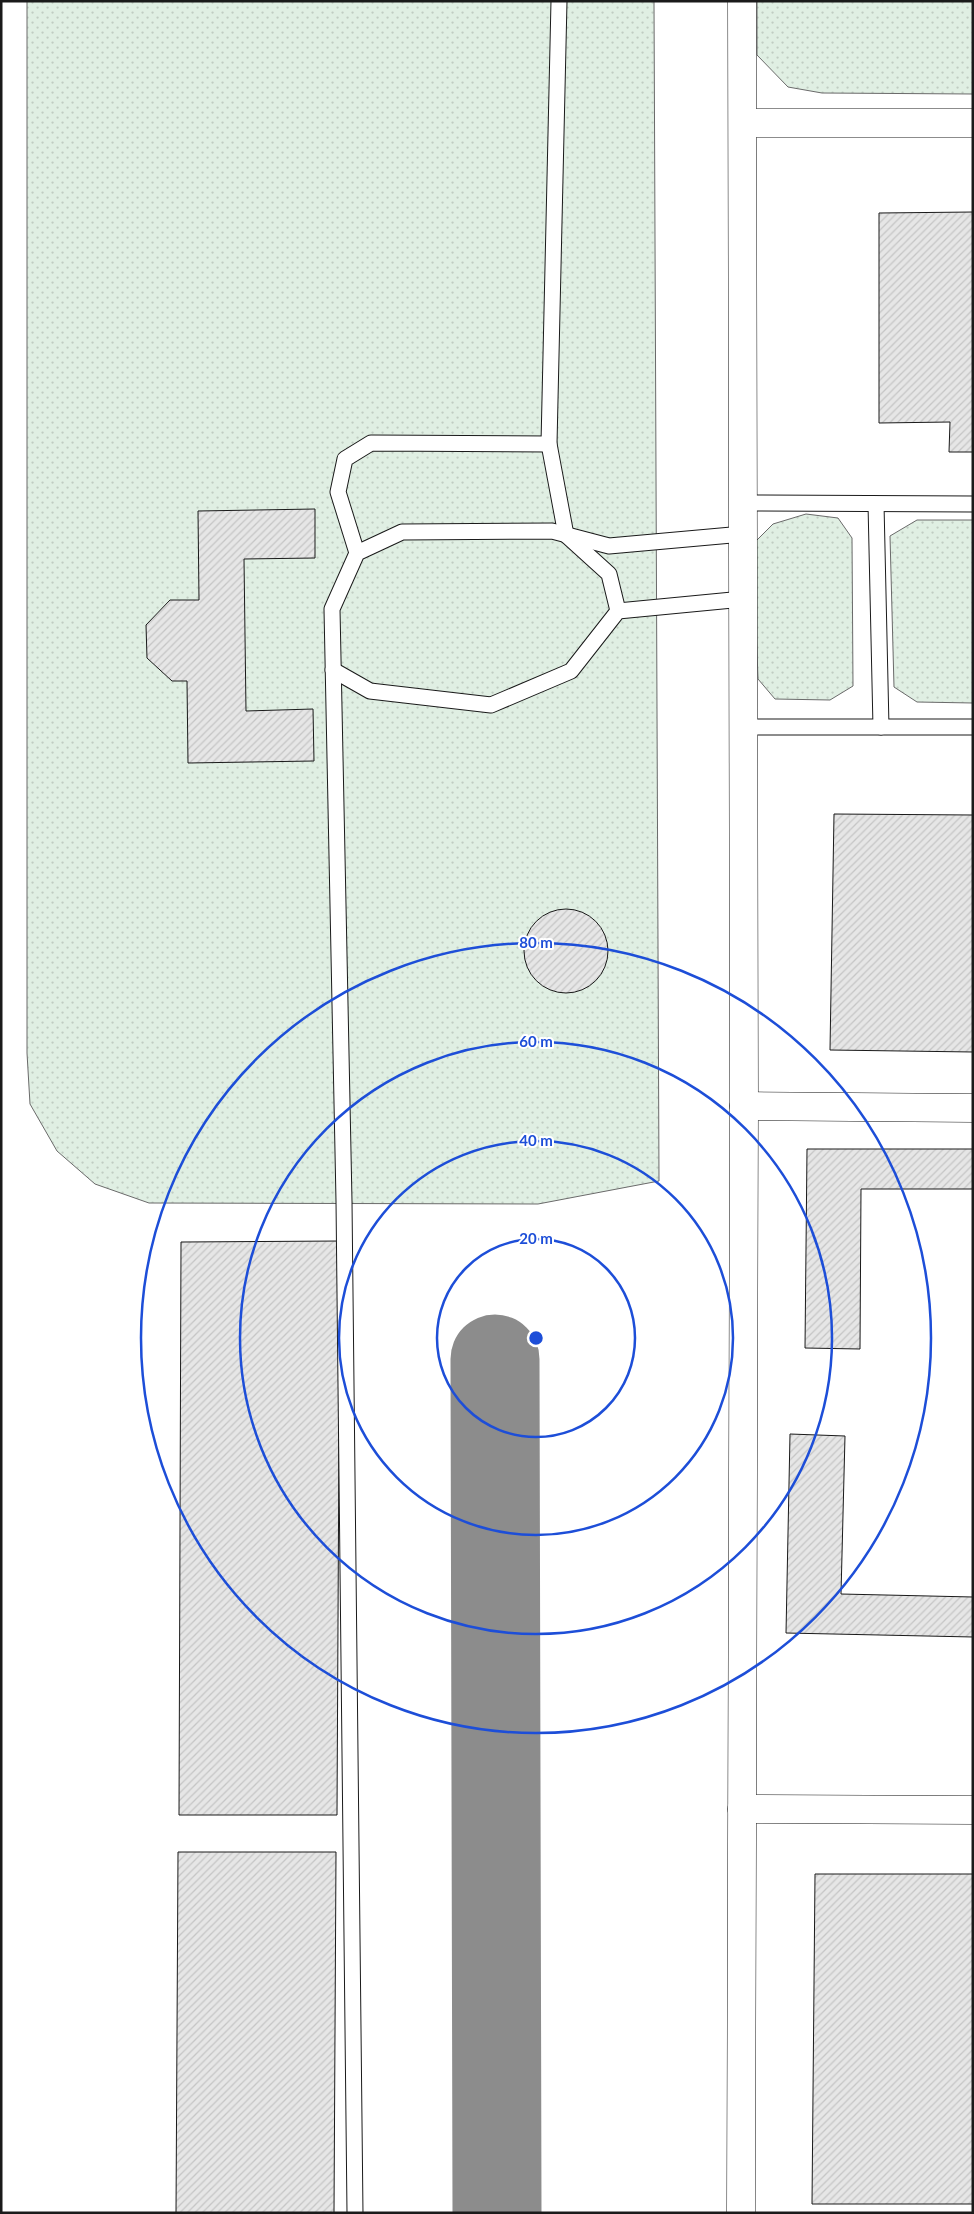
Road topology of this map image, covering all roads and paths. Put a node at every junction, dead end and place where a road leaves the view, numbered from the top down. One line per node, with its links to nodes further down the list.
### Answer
1 (559, 1): 5 (lane)
2 (742, 1): 3 (street)
3 (743, 123): 4 (street); 6 (street)
4 (973, 123)
5 (548, 444): 10 (lane); 11 (lane)
6 (743, 503): 7 (lane); 9 (street)
7 (876, 504): 8 (lane); 16 (lane)
8 (973, 504)
9 (743, 534): 10 (lane); 12 (street)
10 (566, 535): 11 (lane); 13 (lane)
11 (357, 553): 14 (lane)
12 (743, 599): 13 (lane); 15 (street)
13 (618, 611): 14 (lane)
14 (333, 670): 22 (lane)
15 (744, 727): 16 (lane); 18 (street)
16 (881, 727): 17 (lane)
17 (973, 727)
18 (744, 1106): 19 (street); 20 (street)
19 (973, 1108)
20 (742, 1809): 21 (street); 23 (street)
21 (973, 1810)
22 (355, 2213)
23 (741, 2213)

